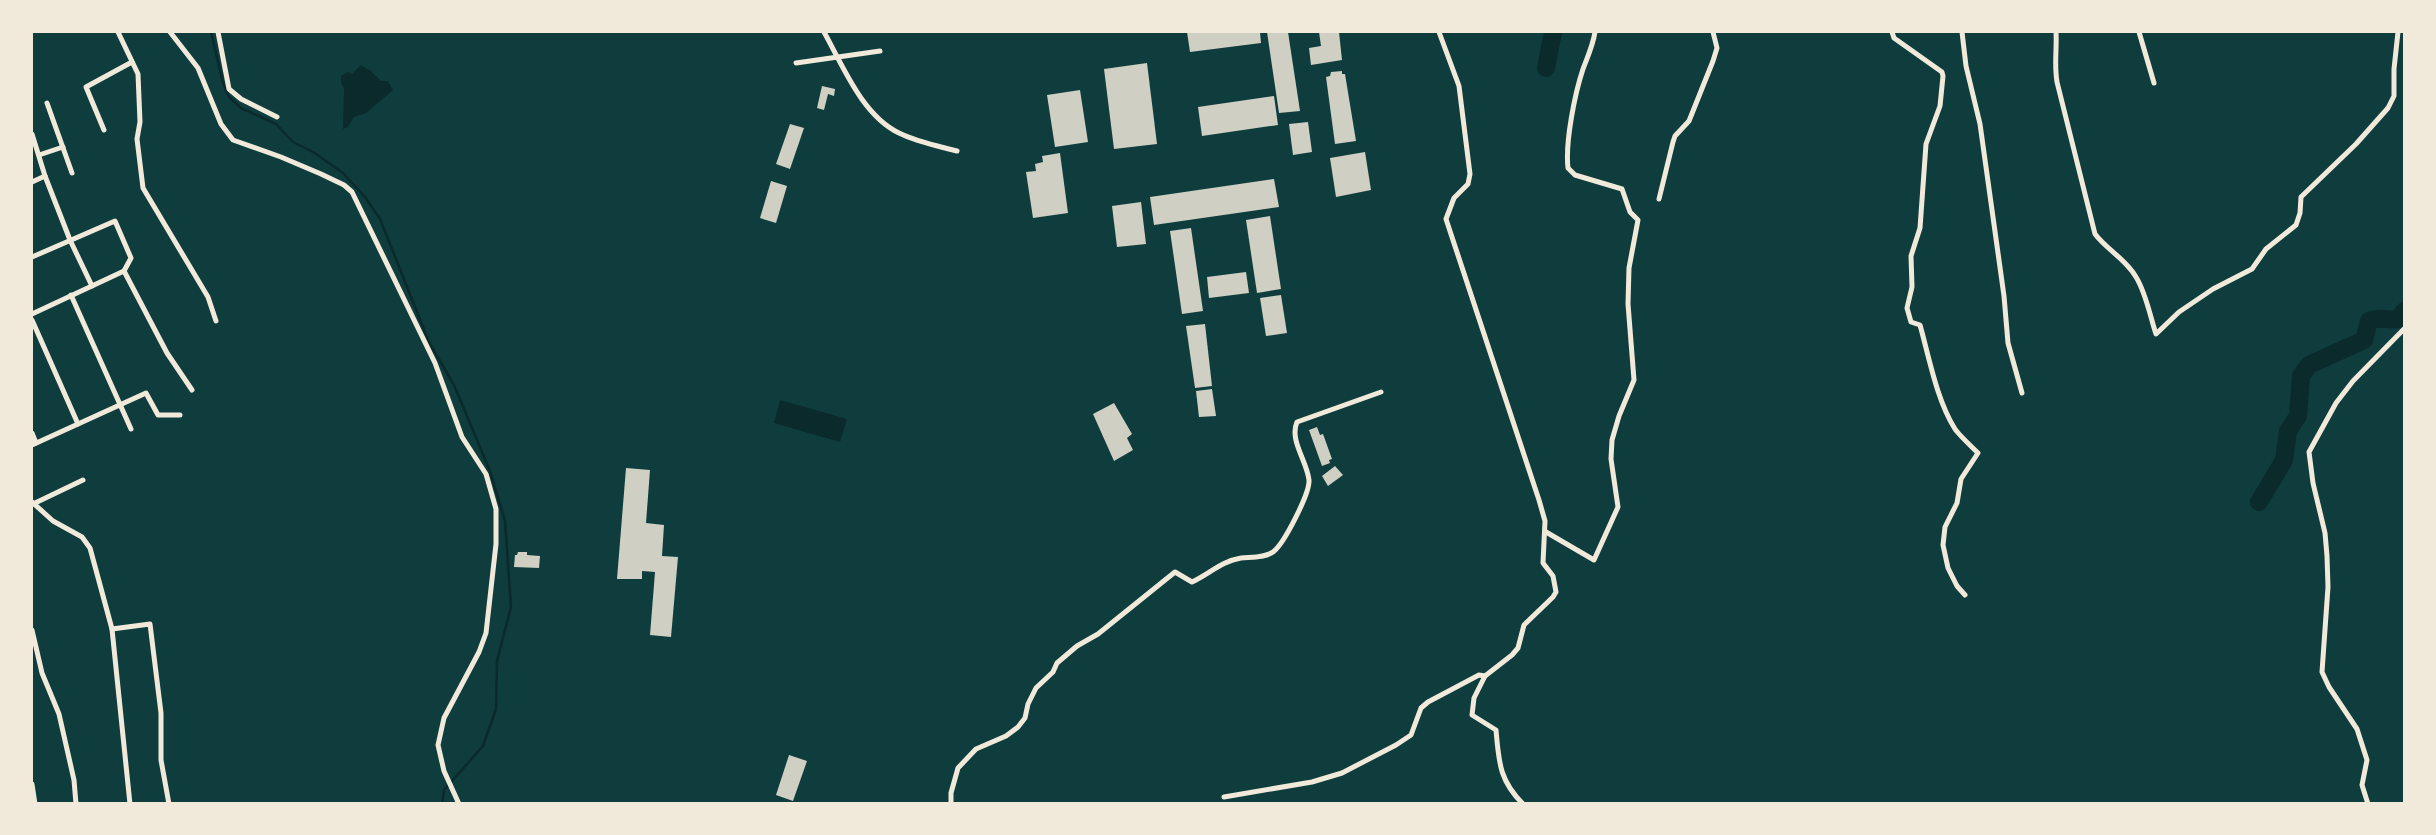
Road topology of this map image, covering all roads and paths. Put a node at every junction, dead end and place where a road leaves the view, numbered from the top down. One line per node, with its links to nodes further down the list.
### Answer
1 (118, 32): 14 (street)
2 (170, 32): 59 (street)
3 (218, 32): 18 (street)
4 (824, 32): 22 (street)
5 (1439, 32): 48 (street)
6 (1595, 32): 48 (street)
7 (1713, 32): 27 (street)
8 (1892, 32): 49 (street)
9 (1962, 32): 39 (street)
10 (2056, 32): 12 (street)
11 (2139, 32): 16 (street)
12 (2398, 32)
13 (880, 51): 15 (street)
14 (132, 62): 19 (street); 35 (street)
15 (796, 63)
16 (2154, 83)
17 (47, 103): 21 (street)
18 (277, 117)
19 (104, 131)
20 (32, 134): 23 (street)
21 (63, 147): 23 (street); 24 (street)
22 (957, 151)
23 (39, 155): 25 (street)
24 (72, 173)
25 (45, 176): 26 (street); 28 (street)
26 (32, 182)
27 (1659, 199)
28 (70, 240): 29 (street); 30 (street); 31 (street)
29 (32, 257)
30 (124, 271): 31 (street); 37 (street)
31 (92, 286): 32 (street)
32 (71, 296): 33 (street); 40 (street)
33 (32, 314)
34 (32, 320): 42 (street)
35 (216, 321)
36 (2404, 329): 62 (street)
37 (192, 390)
38 (1381, 392): 60 (street)
39 (2022, 393)
40 (120, 405): 41 (street); 42 (street); 43 (street)
41 (180, 415)
42 (78, 424): 45 (street)
43 (131, 429)
44 (32, 433): 45 (street)
45 (34, 444)
46 (83, 480): 47 (street)
47 (32, 503): 50 (street)
48 (1546, 532): 52 (street)
49 (1965, 595)
50 (111, 629): 57 (street); 58 (street)
51 (32, 630): 56 (street)
52 (1485, 676): 54 (street); 61 (street)
53 (32, 784): 55 (street)
54 (1224, 797)
55 (35, 803)
56 (76, 803)
57 (130, 803)
58 (169, 803)
59 (459, 803)
60 (951, 803)
61 (1523, 803)
62 (2368, 803)

